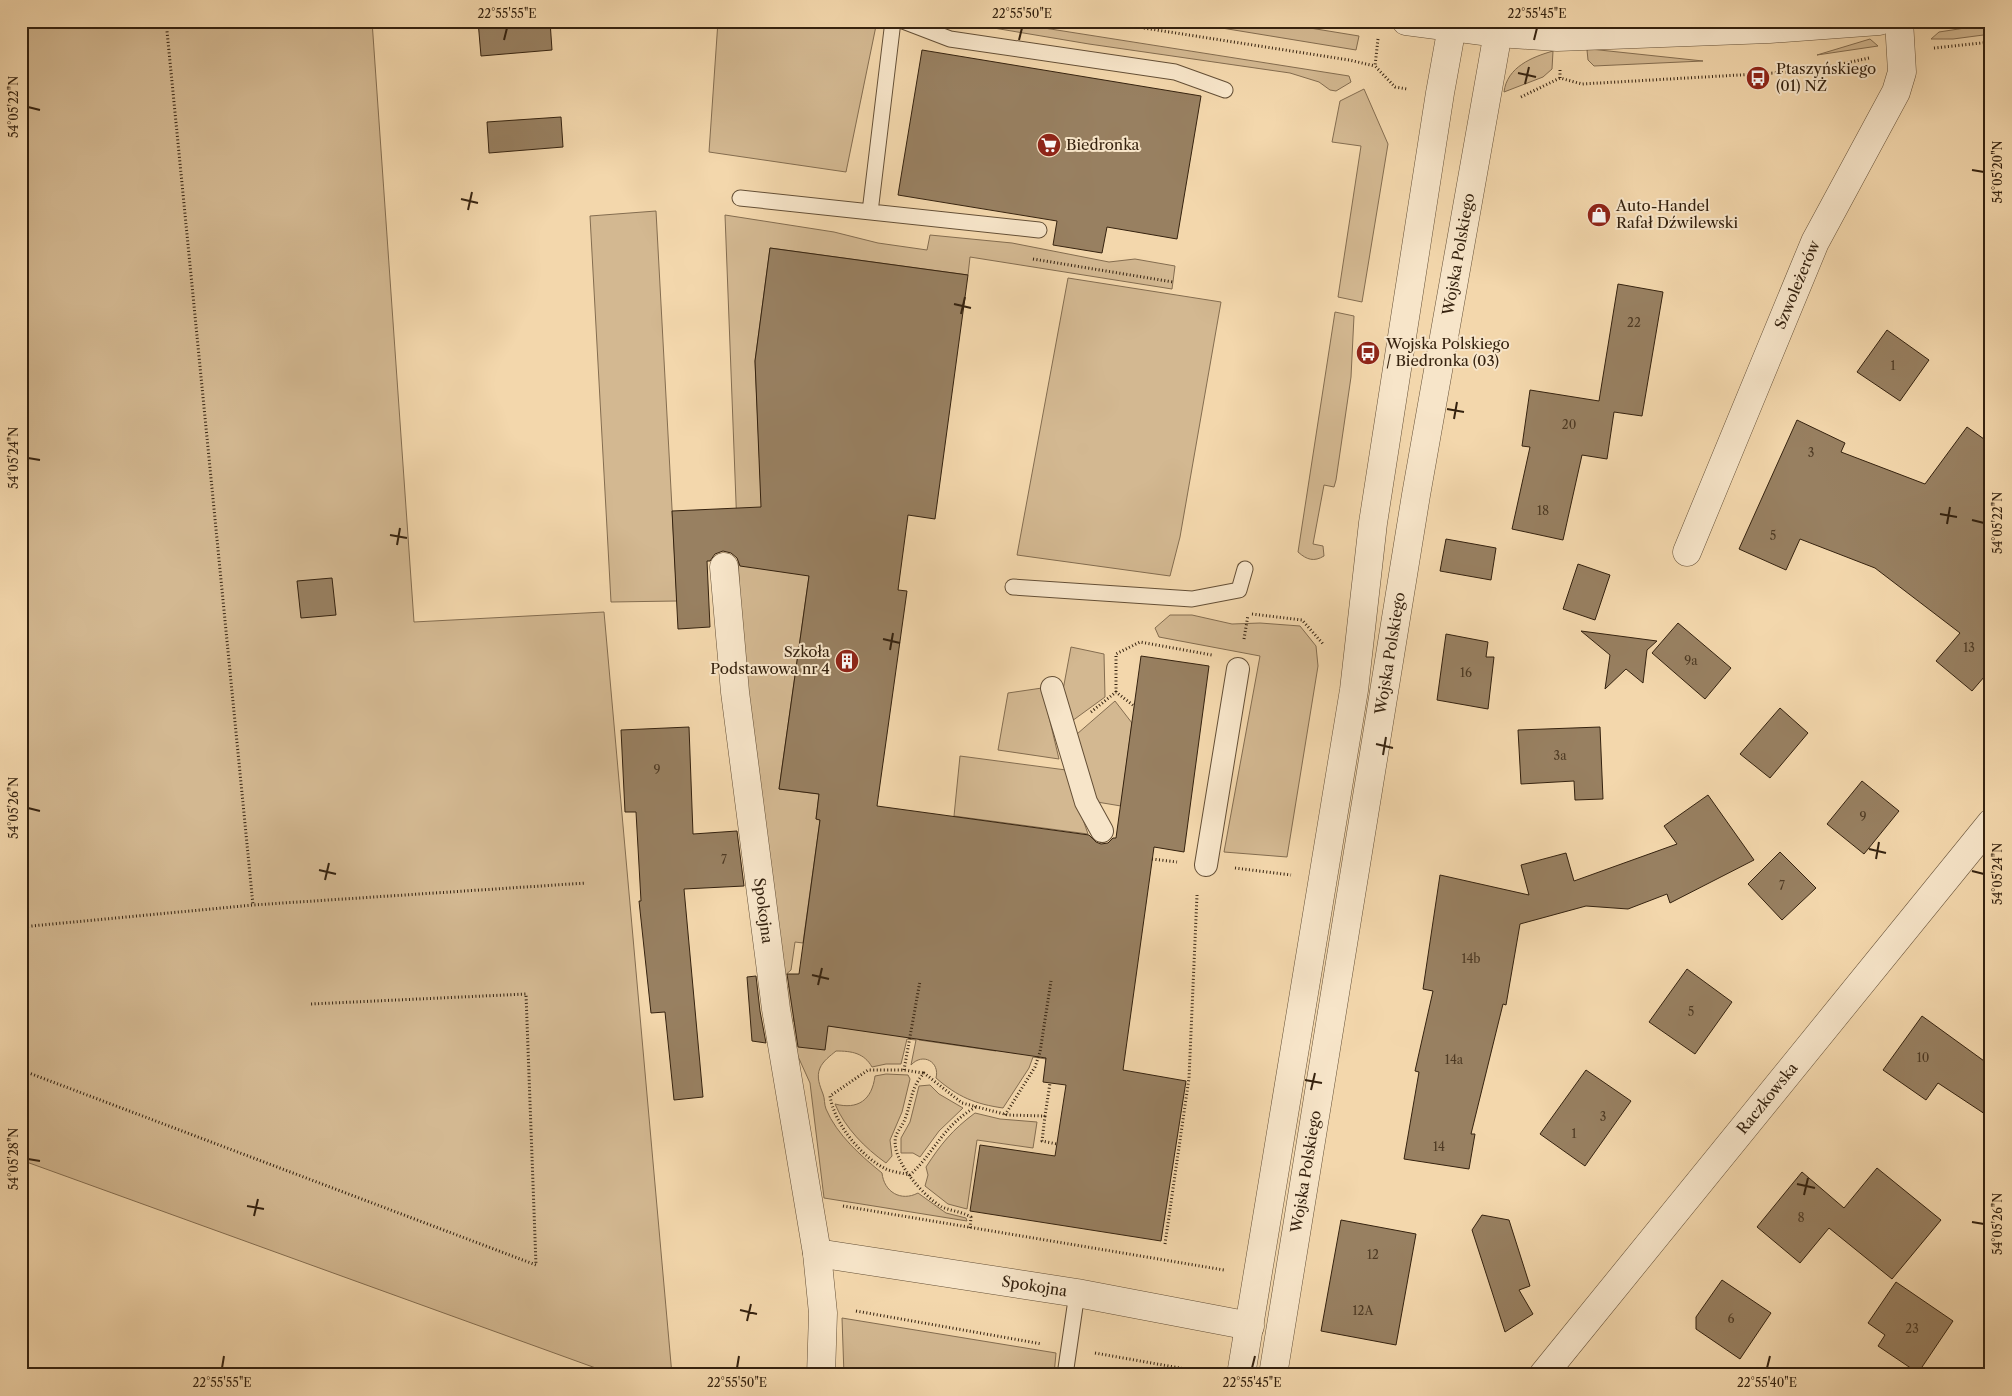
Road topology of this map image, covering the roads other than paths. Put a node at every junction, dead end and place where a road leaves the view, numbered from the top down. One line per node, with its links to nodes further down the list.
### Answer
1 (893, 21): 10 (lane)
2 (903, 21): 8 (lane)
3 (1406, 21): 6 (street)
4 (1879, 21): 7 (street)
5 (1899, 21): 12 (street, Szwoleżerów)
6 (1452, 24): 7 (street); 23 (street, Wojska Polskiego)
7 (1499, 27): 27 (street, Wojska Polskiego)
8 (1225, 90)
9 (740, 198): 10 (lane)
10 (870, 212): 11 (lane)
11 (1039, 230)
12 (1687, 552)
13 (724, 567): 21 (street, Spokojna)
14 (1245, 569): 15 (lane)
15 (1013, 587)
16 (1239, 664): 20 (street)
17 (1052, 688): 19 (street)
18 (1991, 823): 28 (street, Raczkowska)
19 (1102, 831)
20 (1206, 865)
21 (817, 1253): 22 (street, Spokojna); 24 (street, Spokojna)
22 (1077, 1293): 23 (street, Spokojna); 25 (lane)
23 (1250, 1326): 26 (street, Wojska Polskiego)
24 (821, 1375)
25 (1065, 1375)
26 (1241, 1375)
27 (1273, 1375)
28 (1543, 1375)

